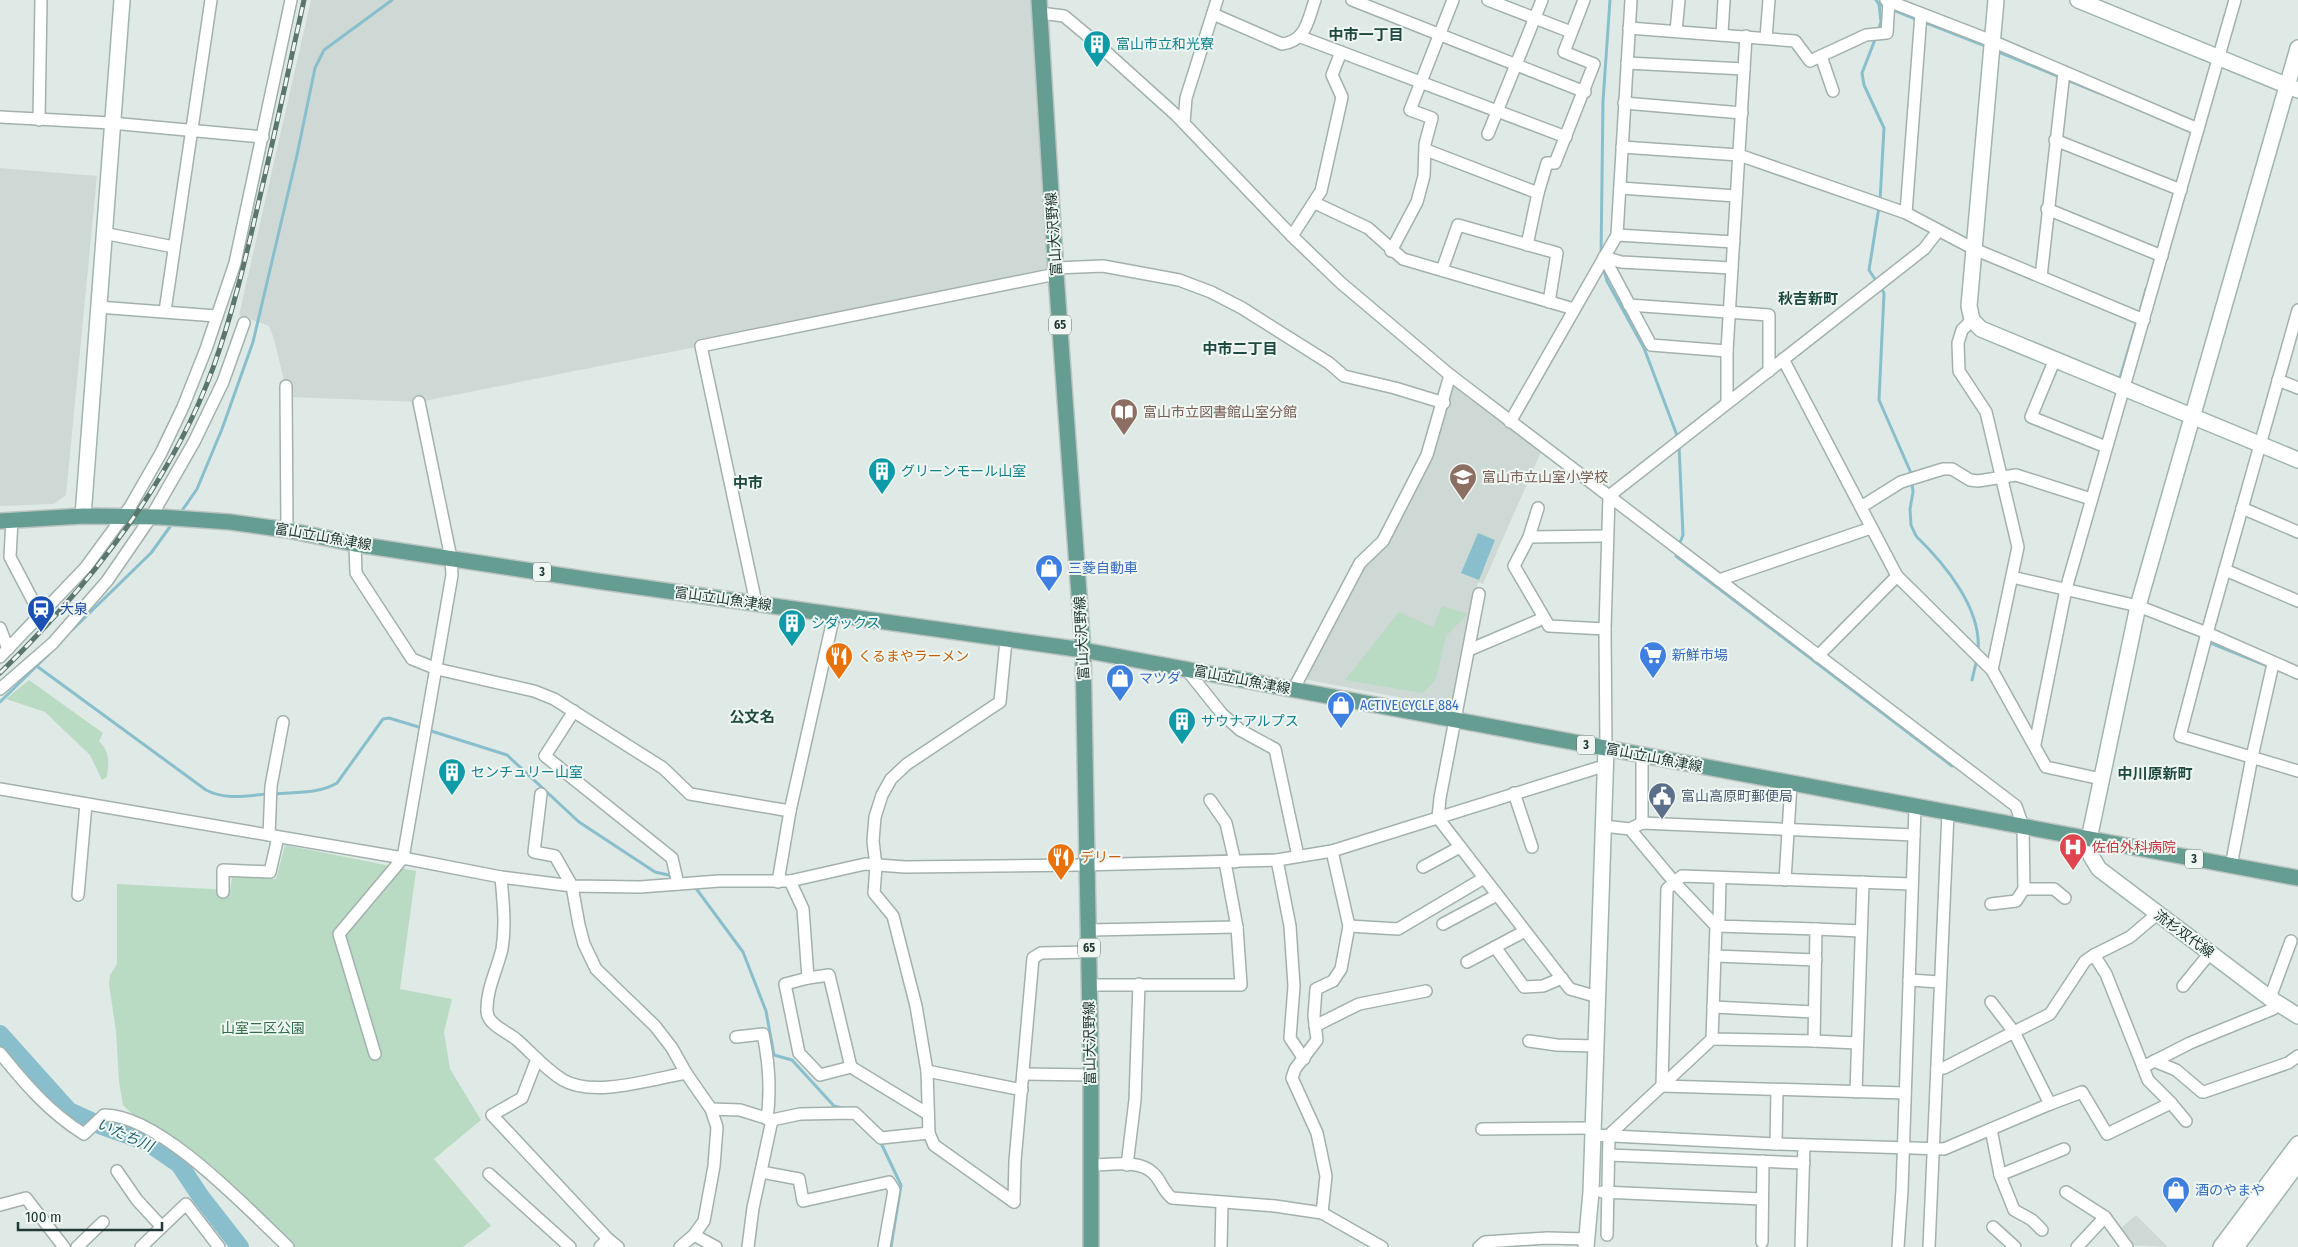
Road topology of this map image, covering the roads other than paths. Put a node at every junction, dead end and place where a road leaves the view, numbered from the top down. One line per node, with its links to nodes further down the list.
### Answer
1 (41, 0): 49 (street)
2 (122, 0): 50 (street)
3 (211, 0): 53 (street)
4 (291, 0): 55 (street)
5 (1217, 0): 21 (street)
6 (1315, 0): 30 (street)
7 (1352, 0): 27 (street)
8 (1453, 0): 27 (street)
9 (1488, 0): 23 (street)
10 (1542, 0): 23 (street)
11 (1584, 0): 26 (street)
12 (1679, 0): 25 (street)
13 (1724, 0): 28 (street)
14 (1769, 0): 31 (street)
15 (1996, 0): 32 (street)
16 (2078, 0): 36 (street)
17 (2235, 0): 36 (street)
18 (1628, 1): 24 (street)
19 (1888, 1): 22 (street); 35 (street)
20 (1040, 7): 51 (street); 81 (main road, 富山大沢野線 / 65)
21 (1213, 14): 30 (street); 51 (street)
22 (1921, 14): 32 (street); 67 (street)
23 (1535, 18): 26 (street); 38 (street)
24 (1629, 28): 25 (street); 37 (street)
25 (1676, 31): 28 (street)
26 (1571, 32): 44 (street)
27 (1439, 34): 38 (street); 41 (street)
28 (1722, 34): 29 (street)
29 (1746, 36): 31 (street); 39 (street)
30 (1301, 37): 34 (street)
31 (1766, 38): 35 (street)
32 (1992, 41): 40 (street); 75 (street)
33 (2298, 48): 42 (street)
34 (1341, 52): 41 (street); 65 (street)
35 (1821, 56): 43 (street)
36 (2218, 58): 42 (street); 52 (street)
37 (1627, 63): 39 (street); 45 (street)
38 (1516, 64): 44 (street); 46 (street)
39 (1744, 69): 47 (street)
40 (2064, 72): 52 (street); 57 (street)
41 (1421, 81): 46 (street); 59 (street)
42 (2292, 87): 106 (street)
43 (1833, 91)
44 (1585, 92): 56 (street)
45 (1624, 103): 47 (street); 58 (street)
46 (1497, 112): 54 (street); 56 (street)
47 (1742, 113): 60 (street)
48 (0, 118): 49 (street)
49 (39, 120): 50 (street)
50 (111, 123): 53 (street); 69 (street)
51 (1184, 123): 71 (street)
52 (2198, 129): 62 (street)
53 (192, 131): 55 (street); 74 (street)
54 (1488, 134)
55 (262, 137): 90 (street)
56 (1566, 137): 63 (street)
57 (2055, 140): 62 (street); 66 (street)
58 (1622, 147): 60 (street); 61 (street)
59 (1426, 150): 63 (street); 76 (street)
60 (1739, 156): 64 (street); 67 (street)
61 (1620, 188): 64 (street); 70 (street)
62 (2182, 190): 77 (street)
63 (1538, 193): 73 (street)
64 (1736, 196): 72 (street)
65 (1315, 203): 71 (street); 76 (street)
66 (2047, 208): 77 (street); 82 (street)
67 (1906, 213): 68 (street)
68 (1938, 231): 75 (street); 95 (street)
69 (104, 233): 74 (street); 85 (street)
70 (1617, 234): 72 (street); 78 (street)
71 (1292, 236): 98 (street)
72 (1734, 242): 79 (street)
73 (1527, 245): 80 (street); 83 (street)
74 (174, 248): 88 (street)
75 (1974, 249): 82 (street); 91 (street)
76 (1392, 251): 80 (street)
77 (2162, 256): 92 (street)
78 (1604, 257): 79 (street); 84 (street); 86 (street)
79 (1732, 268): 89 (street)
80 (1442, 270): 83 (street)
81 (1056, 271): 104 (street); 135 (street); 144 (main road, 富山大沢野線 / 65)
82 (2041, 278): 92 (street)
83 (1549, 302): 86 (street)
84 (1629, 305): 89 (street); 94 (street)
85 (98, 307): 88 (street); 117 (street)
86 (1574, 309): 107 (street)
87 (2298, 310): 99 (street)
88 (165, 312): 90 (street)
89 (1729, 312): 94 (street); 97 (street)
90 (216, 316): 119 (street)
91 (1972, 320): 96 (street); 111 (street)
92 (2144, 320): 101 (street)
93 (244, 323): 118 (street)
94 (1727, 351): 105 (street)
95 (1783, 359): 97 (street); 114 (street)
96 (2055, 360): 101 (street); 109 (street)
97 (1769, 371): 105 (street)
98 (1450, 375): 104 (street); 107 (street)
99 (2278, 380): 102 (street); 108 (street)
100 (286, 386): 122 (street)
101 (2123, 388): 106 (street); 109 (street)
102 (2298, 388)
103 (419, 402): 127 (street)
104 (1444, 402): 154 (street)
105 (1728, 402): 112 (street)
106 (2192, 417): 108 (street); 136 (street)
107 (1510, 422): 112 (street)
108 (2259, 444): 110 (street); 116 (street)
109 (2106, 448): 113 (street)
110 (2298, 460)
111 (2002, 478): 113 (street); 114 (street); 130 (street)
112 (1609, 496): 124 (street); 131 (street)
113 (2091, 500): 132 (street)
114 (1860, 507): 121 (street)
115 (1538, 508): 125 (street)
116 (2242, 508): 123 (street); 128 (street)
117 (82, 516): 119 (main road, 富山立山魚津線 / 3); 120 (main road, 富山立山魚津線 / 3)
118 (151, 517): 119 (main road, 富山立山魚津線 / 3); 122 (main road, 富山立山魚津線 / 3); 153 (street)
119 (120, 518): 138 (street)
120 (6, 521): 138 (street)
121 (1871, 528): 129 (street); 131 (street)
122 (287, 530): 126 (main road, 富山立山魚津線 / 3)
123 (2298, 532)
124 (1606, 536): 125 (street); 141 (street)
125 (1529, 537): 139 (street)
126 (355, 544): 127 (main road, 富山立山魚津線 / 3); 149 (street)
127 (451, 558): 135 (main road, 富山立山魚津線 / 3); 149 (street)
128 (2225, 570): 134 (street); 142 (street)
129 (1896, 576): 147 (street); 151 (street)
130 (2012, 577): 132 (street); 151 (street)
131 (1719, 580): 147 (street)
132 (2066, 589): 136 (street); 158 (street)
133 (1479, 594): 145 (street)
134 (2298, 601)
135 (756, 603): 137 (main road, 富山立山魚津線 / 3)
136 (2138, 606): 142 (street); 164 (street)
137 (834, 615): 143 (main road, 富山立山魚津線 / 3); 172 (street)
138 (40, 616): 146 (street)
139 (1544, 618): 141 (street); 145 (street)
140 (0, 628): 146 (street)
141 (1605, 629): 159 (street)
142 (2206, 633): 148 (street); 161 (street)
143 (1006, 640): 144 (main road, 富山立山魚津線 / 3); 191 (street)
144 (1083, 650): 150 (main road, 富山立山魚津線 / 3); 190 (main road, 富山大沢野線 / 65)
145 (1469, 650): 156 (street)
146 (2, 654)
147 (1818, 656): 177 (street)
148 (2274, 664): 152 (street); 161 (street)
149 (437, 669): 155 (street); 187 (street)
150 (1186, 669): 154 (main road, 富山立山魚津線 / 3); 186 (street)
151 (1992, 670): 158 (street)
152 (2298, 673)
153 (0, 689)
154 (1293, 690): 156 (main road, 富山立山魚津線 / 3)
155 (574, 711): 172 (street); 202 (street)
156 (1457, 721): 159 (main road, 富山立山魚津線 / 3); 174 (street)
157 (283, 722): 181 (street)
158 (2035, 744): 164 (street)
159 (1606, 749): 160 (main road, 富山立山魚津線 / 3); 162 (street)
160 (1642, 756): 165 (main road, 富山立山魚津線 / 3); 175 (street)
161 (2252, 757): 163 (street); 192 (street)
162 (1606, 767): 167 (street); 176 (street)
163 (2298, 771)
164 (2100, 779): 182 (street)
165 (1791, 784): 171 (main road, 富山立山魚津線 / 3); 178 (street)
166 (0, 789): 170 (street)
167 (1514, 793): 174 (street); 184 (street)
168 (541, 794): 204 (street)
169 (1210, 800): 189 (street)
170 (86, 804): 181 (street); 207 (street)
171 (1915, 807): 173 (main road, 富山立山魚津線 / 3); 180 (street)
172 (790, 811): 199 (street)
173 (1948, 813): 177 (main road, 富山立山魚津線 / 3); 231 (street)
174 (1438, 818): 183 (street); 185 (street)
175 (1642, 823): 178 (street); 179 (street)
176 (1604, 826): 179 (street); 236 (street)
177 (2023, 826): 182 (main road, 富山立山魚津線 / 3); 205 (street)
178 (1788, 828): 180 (street); 198 (street)
179 (1630, 829): 201 (street)
180 (1914, 835): 203 (street)
181 (274, 836): 187 (street); 206 (street)
182 (2090, 839): 192 (main road, 富山立山魚津線 / 3); 211 (street, 流杉双代線)
183 (1460, 847): 193 (street); 195 (street)
184 (1532, 847)
185 (1332, 851): 186 (street); 213 (street)
186 (1298, 856): 188 (street)
187 (403, 858): 194 (street); 251 (street)
188 (1277, 860): 189 (street); 254 (street)
189 (1230, 862): 190 (street); 215 (street)
190 (1088, 865): 191 (street); 217 (main road, 富山大沢野線 / 65)
191 (876, 866): 199 (street); 258 (street)
192 (2230, 866): 197 (main road, 富山立山魚津線 / 3)
193 (1423, 867)
194 (501, 877): 204 (street); 253 (street)
195 (1484, 878): 208 (street); 213 (street)
196 (1720, 878): 198 (street); 201 (street); 214 (street)
197 (2298, 878)
198 (1785, 880): 200 (street)
199 (784, 881): 202 (street); 228 (street)
200 (1863, 882): 203 (street); 219 (street)
201 (1675, 883): 214 (street); 262 (street)
202 (678, 884): 204 (street)
203 (1912, 884): 230 (street)
204 (572, 886): 259 (street)
205 (2024, 888): 209 (street); 210 (street)
206 (223, 892)
207 (78, 895)
208 (1497, 895): 212 (street); 218 (street)
209 (2065, 898)
210 (1991, 904)
211 (2157, 914): 223 (street, 流杉双代線); 224 (street)
212 (1443, 924)
213 (1349, 926): 242 (street)
214 (1716, 926): 216 (street); 225 (street)
215 (1237, 927): 217 (street); 232 (street)
216 (1816, 929): 219 (street); 226 (street)
217 (1088, 930): 222 (main road, 富山大沢野線 / 65)
218 (1525, 931): 221 (street); 229 (street)
219 (1861, 931): 248 (street)
220 (2292, 941): 237 (street)
221 (1495, 947): 227 (street); 229 (street)
222 (1089, 952): 233 (main road, 富山大沢野線 / 65); 260 (street)
223 (2210, 953): 234 (street); 237 (street, 流杉双代線)
224 (2094, 955): 243 (street); 255 (street)
225 (1715, 956): 226 (street); 239 (street)
226 (1816, 960): 240 (street)
227 (1467, 962)
228 (808, 978): 256 (street); 256 (street)
229 (1562, 978): 236 (street)
230 (1909, 980): 231 (street); 266 (street)
231 (1940, 982): 257 (street)
232 (1139, 984): 233 (street); 289 (street)
233 (1089, 985): 261 (main road, 富山大沢野線 / 65)
234 (2183, 986)
235 (1426, 991): 242 (street)
236 (1598, 996): 249 (street)
237 (2273, 1001): 241 (street, 流杉双代線); 255 (street)
238 (1991, 1002): 243 (street)
239 (1713, 1007): 240 (street); 245 (street)
240 (1814, 1012): 246 (street)
241 (2298, 1016)
242 (1315, 1026): 254 (street)
243 (2014, 1032): 257 (street); 268 (street)
244 (736, 1037): 271 (street)
245 (1712, 1039): 246 (street); 262 (street)
246 (1814, 1040): 248 (street)
247 (1529, 1041): 249 (street)
248 (1857, 1043): 265 (street)
249 (1596, 1046): 275 (street)
250 (0, 1054): 315 (street)
251 (375, 1054)
252 (2298, 1056): 255 (street)
253 (537, 1059): 259 (street); 309 (street)
254 (1304, 1059): 300 (street)
255 (2149, 1064): 267 (street)
256 (851, 1067): 270 (street)
257 (1937, 1069): 282 (street)
258 (927, 1072): 263 (street); 270 (street)
259 (686, 1073): 269 (street)
260 (1023, 1074): 261 (street); 263 (street)
261 (1091, 1076): 288 (main road, 富山大沢野線 / 65)
262 (1662, 1086): 264 (street); 277 (street)
263 (1022, 1090): 276 (street)
264 (1777, 1090): 265 (street); 278 (street)
265 (1856, 1092): 266 (street)
266 (1905, 1094): 281 (street)
267 (2171, 1103): 268 (street); 272 (street)
268 (2050, 1104): 274 (street)
269 (711, 1109): 271 (street); 306 (street)
270 (928, 1114): 276 (street)
271 (770, 1119): 276 (street); 291 (street)
272 (2186, 1121)
273 (1482, 1129): 275 (street)
274 (1991, 1129): 282 (street); 293 (street)
275 (1593, 1131): 277 (street); 294 (street)
276 (929, 1133)
277 (1609, 1135): 278 (street); 284 (street)
278 (1776, 1144): 280 (street)
279 (2298, 1144): 332 (street)
280 (1804, 1145): 281 (street); 286 (street)
281 (1903, 1148): 282 (street); 327 (street)
282 (1934, 1149): 328 (street)
283 (2064, 1149): 293 (street)
284 (1609, 1155): 285 (street); 295 (street)
285 (1763, 1161): 286 (street); 297 (street)
286 (1804, 1163): 326 (street)
287 (2298, 1163): 333 (street)
288 (1091, 1165): 289 (street); 322 (main road, 富山大沢野線 / 65)
289 (1127, 1165): 298 (street)
290 (118, 1170): 303 (street)
291 (761, 1172): 320 (street); 321 (street)
292 (488, 1174): 316 (street)
293 (2000, 1175): 305 (street)
294 (1591, 1192): 295 (street); 310 (street)
295 (1609, 1192): 297 (street); 307 (street)
296 (2066, 1192): 301 (street)
297 (1762, 1199): 308 (street)
298 (1222, 1203): 300 (street); 323 (street)
299 (0, 1205): 311 (street)
300 (1322, 1213): 324 (street)
301 (2105, 1217): 330 (street); 331 (street)
302 (103, 1222): 312 (street)
303 (161, 1226): 313 (street); 314 (street)
304 (1993, 1226): 329 (street)
305 (2042, 1230)
306 (694, 1235): 318 (street); 319 (street)
307 (1607, 1235)
308 (1762, 1242)
309 (604, 1243): 317 (street)
310 (1587, 1243): 325 (street)
311 (64, 1247)
312 (77, 1247)
313 (141, 1247)
314 (219, 1247)
315 (288, 1247)
316 (570, 1247)
317 (618, 1247)
318 (680, 1247)
319 (716, 1247)
320 (748, 1247)
321 (884, 1247)
322 (1091, 1247)
323 (1221, 1247)
324 (1382, 1247)
325 (1479, 1247)
326 (1801, 1247)
327 (1898, 1247)
328 (1929, 1247)
329 (2015, 1247)
330 (2077, 1247)
331 (2127, 1247)
332 (2221, 1247)
333 (2236, 1247)

